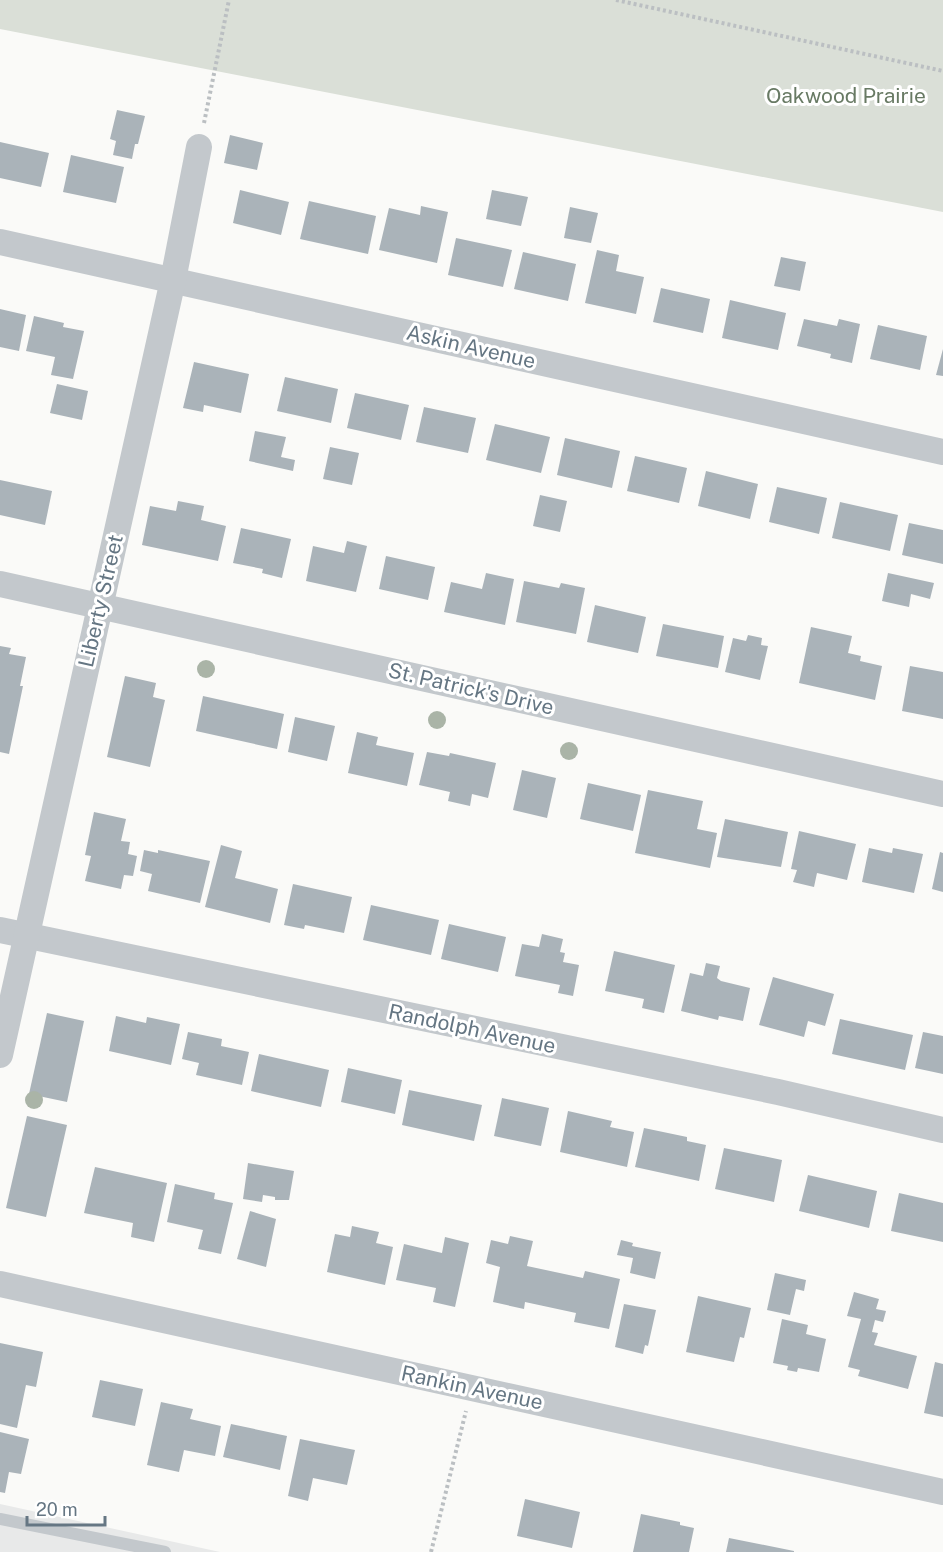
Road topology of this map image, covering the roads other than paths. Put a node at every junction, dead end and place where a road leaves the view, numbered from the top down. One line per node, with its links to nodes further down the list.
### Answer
1 (199, 147): 3 (street, Liberty Street)
2 (0, 242): 3 (street, Askin Avenue)
3 (173, 280): 4 (street, Askin Avenue); 6 (street, Liberty Street)
4 (943, 452)
5 (0, 584): 6 (street, St. Patrick's Drive)
6 (100, 606): 7 (street, St. Patrick's Drive); 9 (street, Liberty Street)
7 (943, 794)
8 (0, 930): 9 (street, Randolph Avenue)
9 (27, 936): 10 (street, Liberty Street); 11 (street, Randolph Avenue)
10 (0, 1055)
11 (943, 1130)
12 (0, 1284): 13 (street, Rankin Avenue)
13 (943, 1492)
14 (0, 1519): 15 (lane)
15 (165, 1552)

